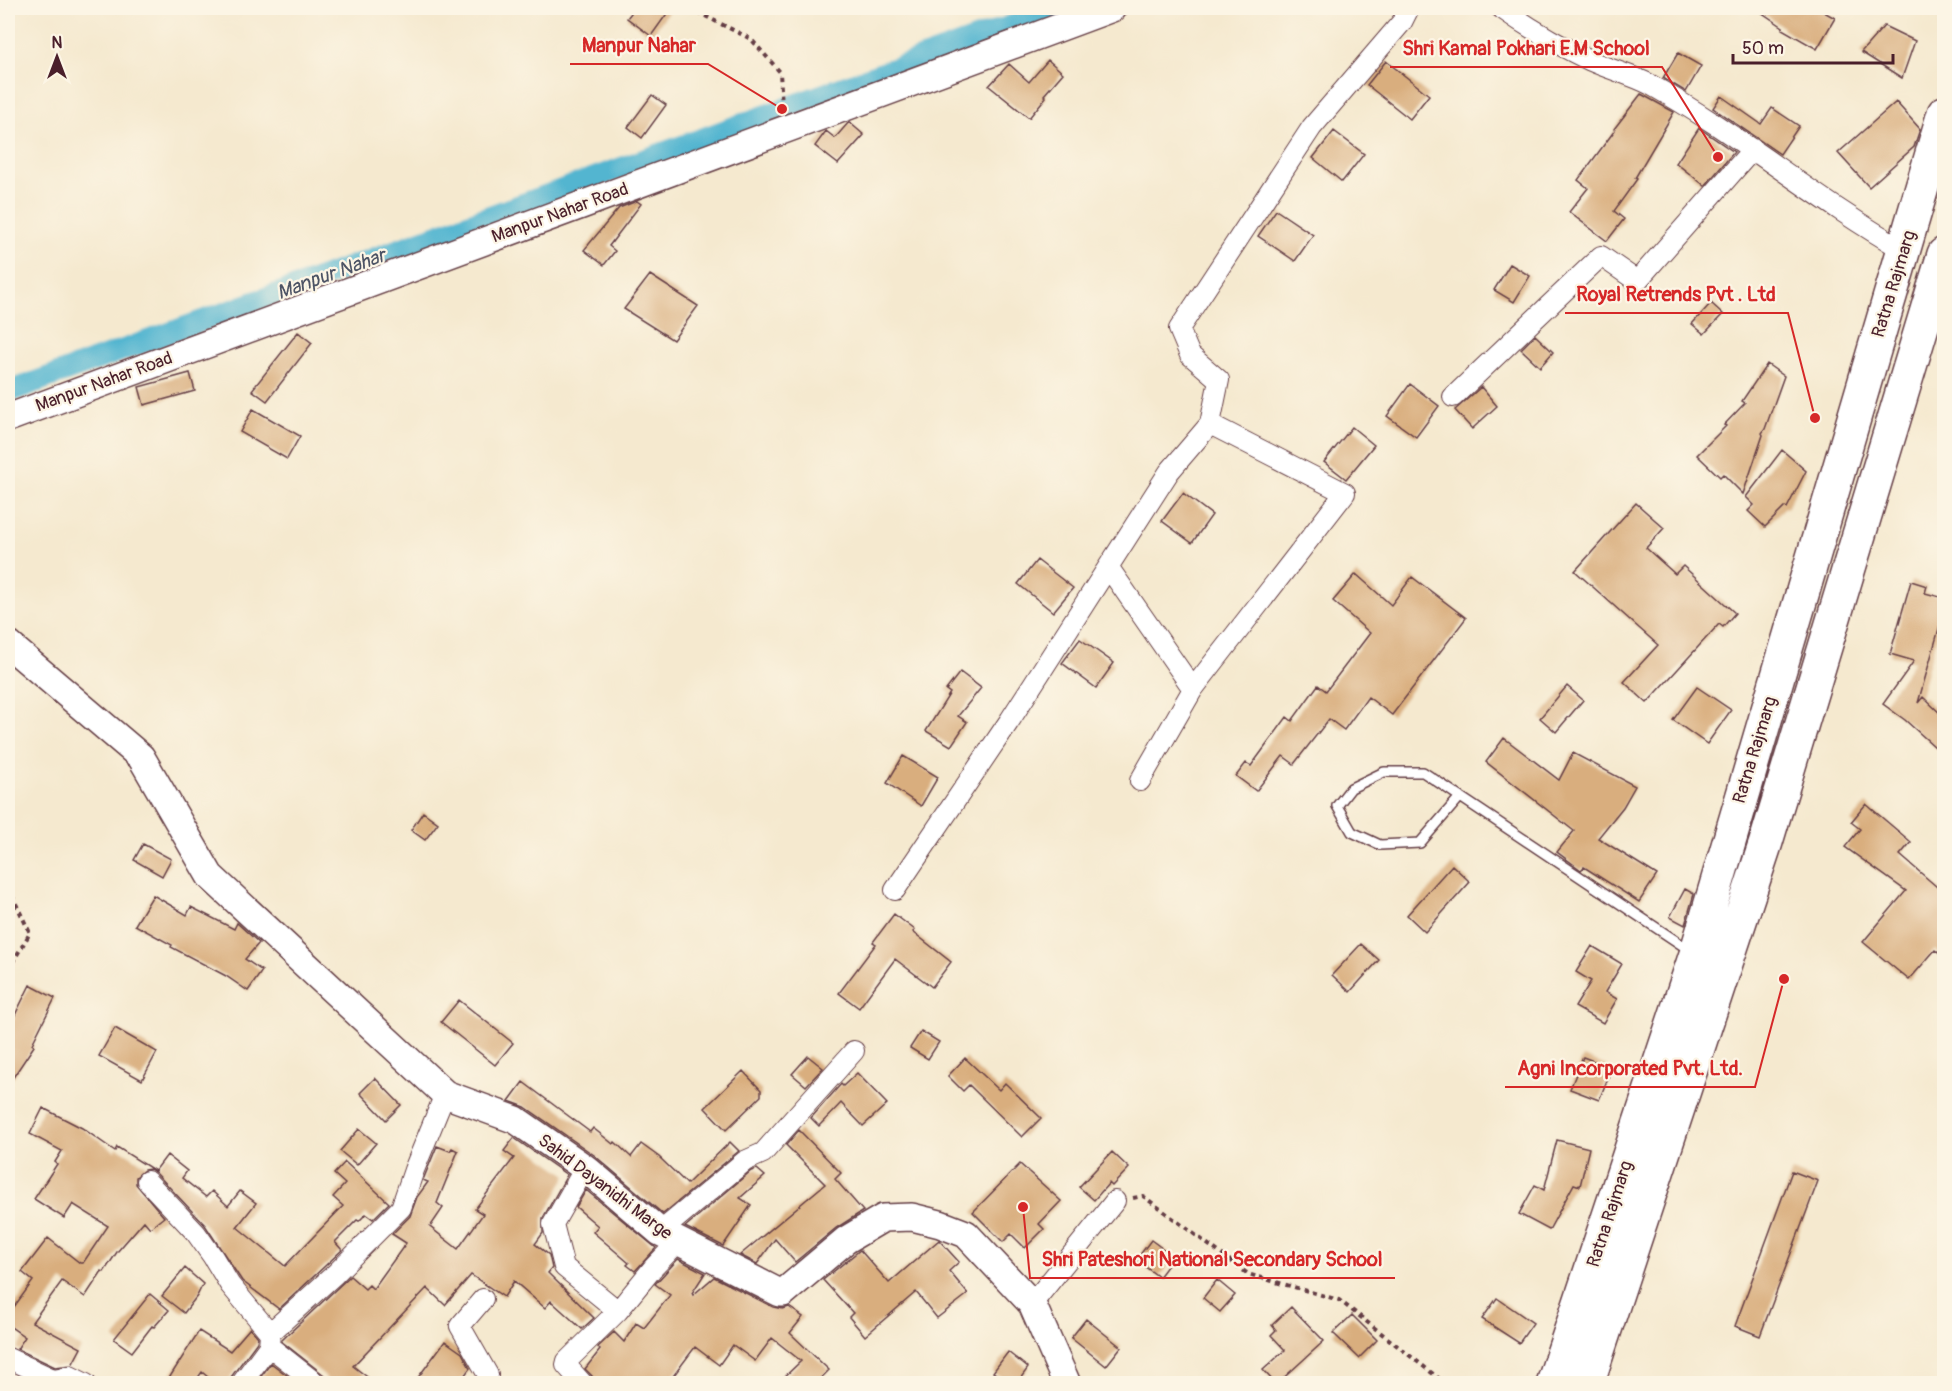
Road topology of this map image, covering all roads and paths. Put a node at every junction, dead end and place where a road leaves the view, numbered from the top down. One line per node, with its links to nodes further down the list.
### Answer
1 (689, 8): 6 (path)
2 (1112, 8): 6 (street, Manpur Nahar Road)
3 (1409, 8): 12 (street)
4 (1500, 8): 7 (street)
5 (1944, 113): 8 (highway, Ratna Rajmarg)
6 (787, 129): 11 (street, Manpur Nahar Road)
7 (1753, 149): 8 (street); 10 (street)
8 (1904, 250): 20 (highway, Ratna Rajmarg)
9 (1944, 254): 41 (highway, Ratna Rajmarg)
10 (1452, 398)
11 (8, 418)
12 (1210, 424): 13 (street); 15 (street)
13 (1109, 568): 15 (street); 19 (street)
14 (8, 644): 23 (street, Sahid Dayanidhi Marge)
15 (1193, 689): 16 (street)
16 (1140, 781)
17 (1460, 797): 17 (lane); 20 (lane)
18 (8, 887): 21 (path)
19 (895, 890)
20 (1696, 954): 40 (highway, Ratna Rajmarg)
21 (8, 970)
22 (854, 1051): 27 (street)
23 (445, 1094): 24 (street, Sahid Dayanidhi Marge); 31 (street)
24 (585, 1168): 27 (street, Sahid Dayanidhi Marge); 30 (street)
25 (147, 1181): 31 (street)
26 (1115, 1201): 29 (street); 39 (path)
27 (669, 1237): 29 (street, Sahid Dayanidhi Marge); 30 (street)
28 (483, 1299): 33 (street)
29 (1032, 1304): 38 (street, Sahid Dayanidhi Marge)
30 (618, 1311): 37 (street)
31 (269, 1339): 35 (street); 36 (street)
32 (8, 1358): 34 (street)
33 (489, 1381)
34 (86, 1383)
35 (241, 1383)
36 (317, 1383)
37 (583, 1383)
38 (1066, 1383)
39 (1446, 1383)
40 (1553, 1383)
41 (1587, 1383)

